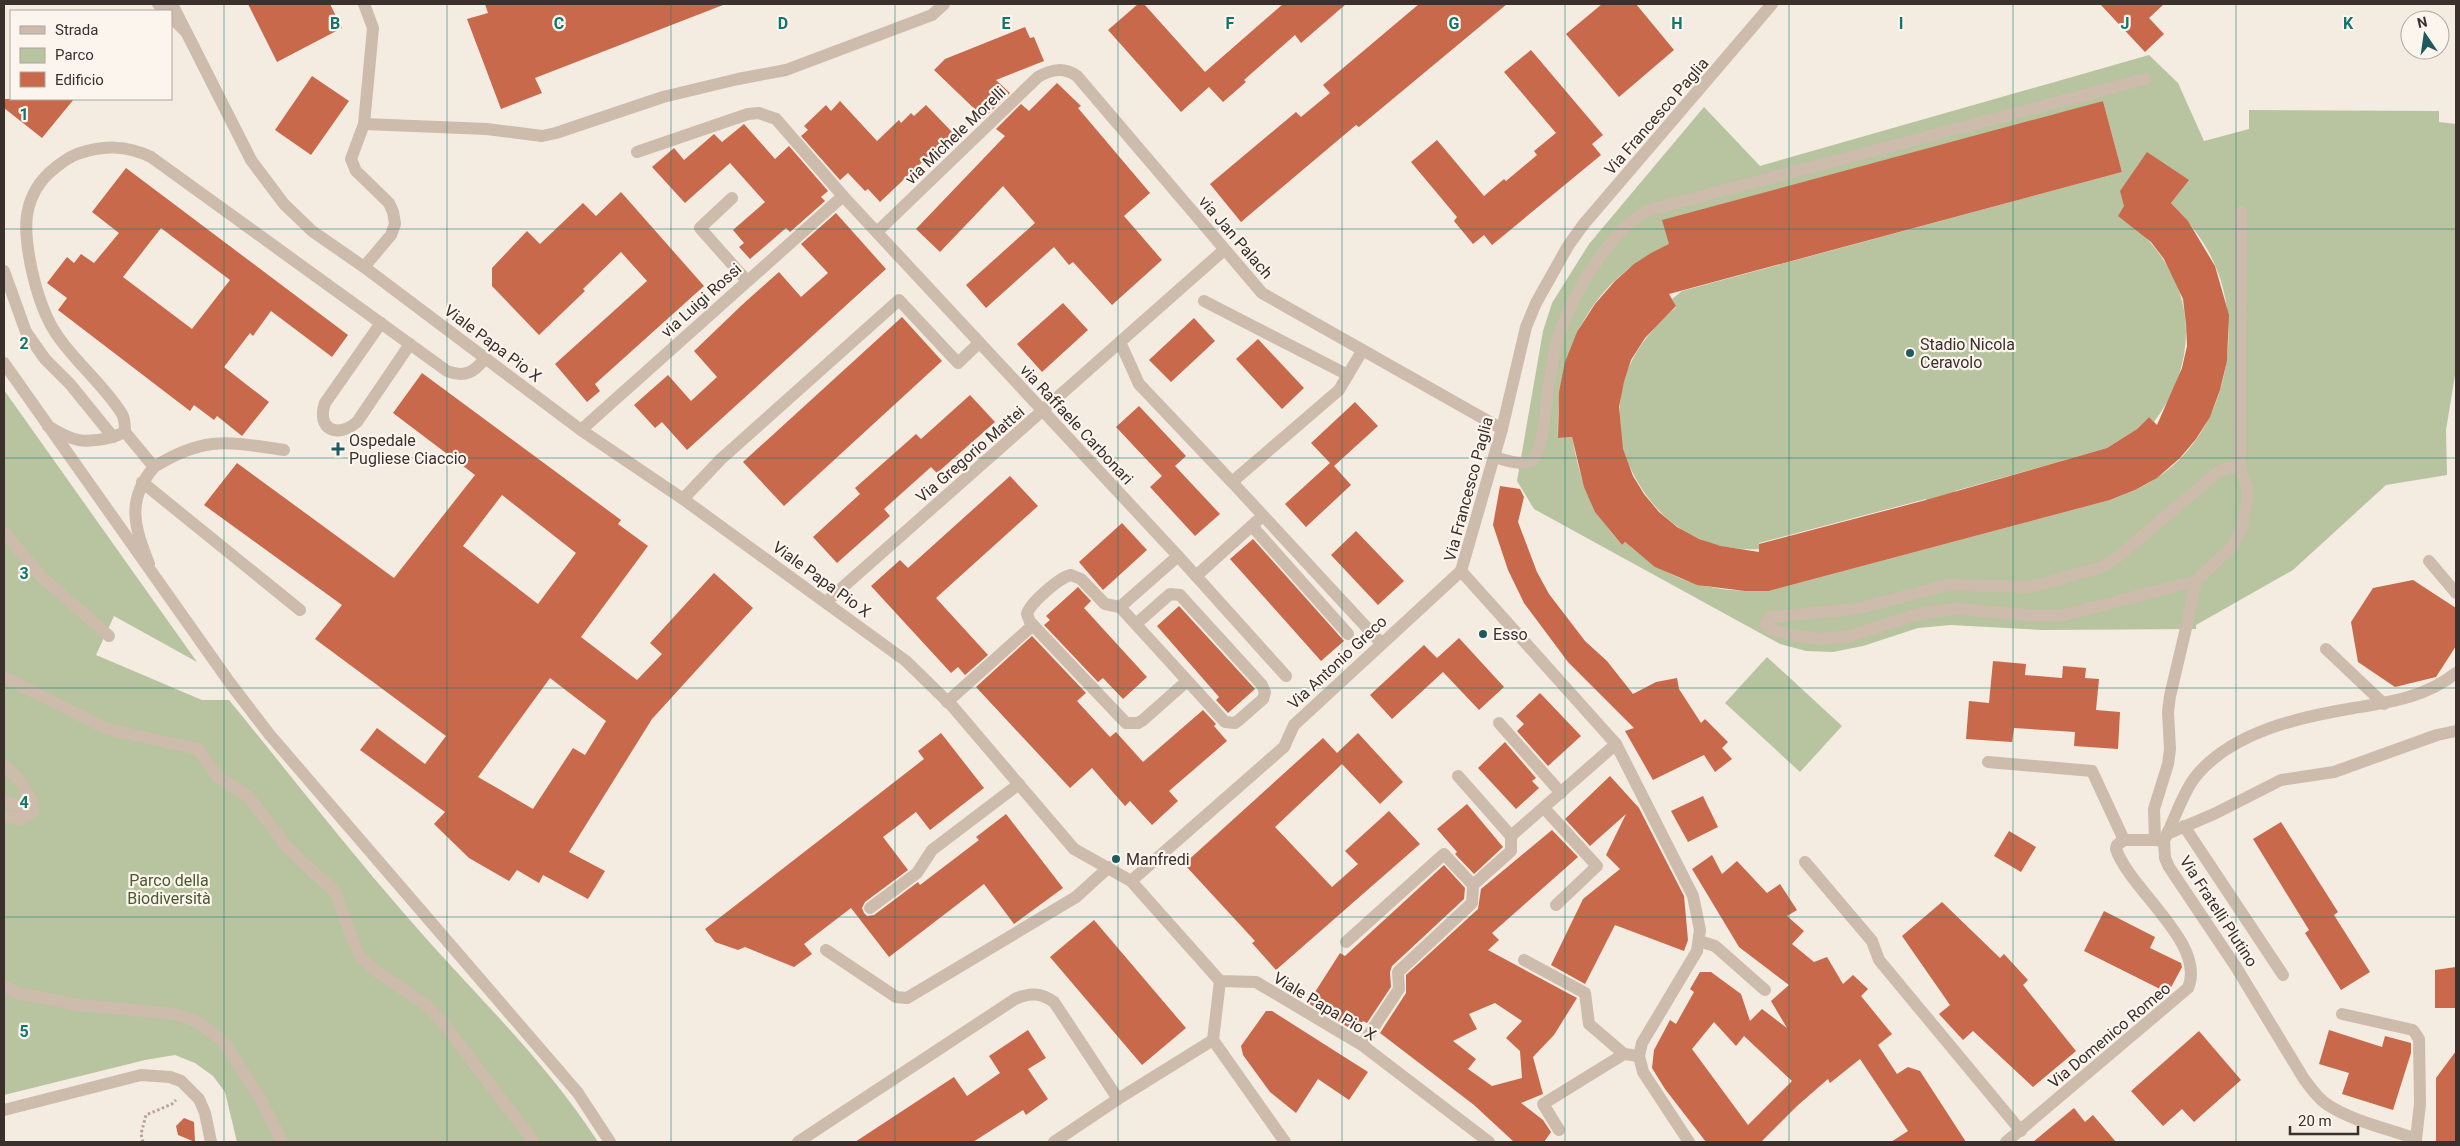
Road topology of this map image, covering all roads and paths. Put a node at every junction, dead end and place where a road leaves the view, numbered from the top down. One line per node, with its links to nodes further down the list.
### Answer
1 (172, 4): 6 (street, Viale Papa Pio X)
2 (364, 4): 9 (street)
3 (944, 4): 9 (street)
4 (1772, 4): 30 (street, Via Francesco Paglia)
5 (172, 18): 6 (street)
6 (186, 32): 16 (street, Viale Papa Pio X)
7 (1059, 69): 14 (street, via Michele Morelli); 15 (street, via Jan Palach)
8 (2145, 79): 34 (street)
9 (364, 124): 16 (street)
10 (637, 152): 11 (street, via Raffaele Carbonari)
11 (843, 196): 14 (street, via Raffaele Carbonari); 18 (street, via Luigi Rossi)
12 (732, 198): 18 (street)
13 (2241, 212): 36 (street)
14 (878, 232): 23 (street, via Raffaele Carbonari)
15 (1224, 250): 21 (street, Via Gregorio Mattei); 24 (street, via Jan Palach)
16 (364, 267): 25 (street, Viale Papa Pio X)
17 (4, 271): 32 (street)
18 (747, 280): 31 (street, via Luigi Rossi)
19 (1204, 301): 27 (street)
20 (381, 323): 22 (street); 22 (street); 32 (street)
21 (1120, 342): 28 (street, Via Gregorio Mattei); 38 (street)
22 (410, 344): 25 (street)
23 (979, 344): 28 (street, via Raffaele Carbonari); 39 (street)
24 (1362, 351): 27 (street); 30 (street, via Jan Palach)
25 (485, 358): 31 (street, Viale Papa Pio X)
26 (4, 363): 29 (street)
27 (1348, 375): 38 (street)
28 (1043, 411): 43 (street, via Raffaele Carbonari); 50 (street, Via Gregorio Mattei)
29 (48, 426): 32 (street); 46 (street)
30 (1502, 429): 34 (street, Via Francesco Paglia)
31 (581, 430): 39 (street, Viale Papa Pio X)
32 (119, 435): 35 (street)
33 (284, 450): 35 (street)
34 (1494, 457): 45 (street, Via Francesco Paglia)
35 (154, 467): 37 (street)
36 (2240, 468): 48 (street); 48 (street)
37 (142, 482): 46 (street); 52 (street)
38 (1232, 482): 40 (street)
39 (683, 499): 50 (street, Viale Papa Pio X)
40 (1263, 516): 41 (street); 57 (street)
41 (1252, 526): 47 (street); 55 (street)
42 (4, 532): 56 (street)
43 (1178, 556): 47 (street, via Raffaele Carbonari); 51 (street)
44 (2429, 560): 49 (street)
45 (1461, 571): 57 (street, Via Antonio Greco); 67 (street, Via Francesco Paglia)
46 (152, 572): 110 (street)
47 (1196, 576): 60 (street, via Raffaele Carbonari)
48 (2196, 580): 79 (street, Via Fratelli Plutino)
49 (2456, 593)
50 (826, 602): 63 (street, Viale Papa Pio X)
51 (1120, 607): 53 (street); 54 (street)
52 (300, 610)
53 (1136, 624): 62 (street); 62 (street)
54 (1033, 625): 62 (street); 63 (street)
55 (1348, 634)
56 (109, 636)
57 (1381, 643): 83 (street, Via Antonio Greco)
58 (2326, 649): 64 (street)
59 (2456, 672): 64 (street)
60 (1286, 676)
61 (4, 677): 109 (street)
62 (1186, 682)
63 (947, 702): 71 (street, Viale Papa Pio X)
64 (2384, 704): 79 (street)
65 (1499, 723): 72 (street)
66 (2456, 731): 77 (street)
67 (1616, 744): 72 (street); 87 (street, Via Francesco Paglia)
68 (1988, 762): 80 (street)
69 (4, 765): 75 (street)
70 (1458, 776): 78 (street)
71 (1019, 784): 82 (street, Viale Papa Pio X); 86 (street)
72 (1560, 793): 74 (street)
73 (4, 801): 75 (street)
74 (1544, 808): 78 (street); 85 (street)
75 (33, 811): 76 (street)
76 (4, 816)
77 (2184, 826): 79 (street); 91 (street)
78 (1511, 836): 84 (street)
79 (2162, 838): 80 (street); 105 (street, Via Fratelli Plutino)
80 (2124, 840): 104 (street, Via Domenico Romeo)
81 (1806, 862): 104 (street)
82 (1109, 867): 83 (street, Viale Papa Pio X); 89 (street)
83 (1131, 881): 92 (street, Viale Papa Pio X)
84 (1473, 886): 88 (street); 97 (street)
85 (1556, 905)
86 (870, 908)
87 (1699, 941): 94 (street); 99 (street, Via Francesco Paglia)
88 (1346, 942)
89 (826, 950)
90 (1524, 960): 98 (street)
91 (2283, 975)
92 (1220, 981): 96 (street); 97 (street, Viale Papa Pio X)
93 (4, 986): 108 (street)
94 (1764, 990)
95 (2342, 1014): 105 (street)
96 (1213, 1040): 101 (street); 113 (street)
97 (1362, 1045): 114 (street, Viale Papa Pio X)
98 (1624, 1054): 99 (street); 103 (street)
99 (1638, 1056): 115 (street)
100 (187, 1086): 102 (street); 106 (path); 107 (street)
101 (1118, 1099): 111 (street); 112 (street)
102 (4, 1110)
103 (1559, 1130)
104 (2021, 1131): 116 (street, Via Domenico Romeo)
105 (2416, 1141)
106 (143, 1142)
107 (211, 1142)
108 (282, 1142)
109 (534, 1142)
110 (610, 1142)
111 (798, 1142)
112 (1054, 1142)
113 (1285, 1142)
114 (1489, 1142)
115 (1689, 1142)
116 (2006, 1142)

